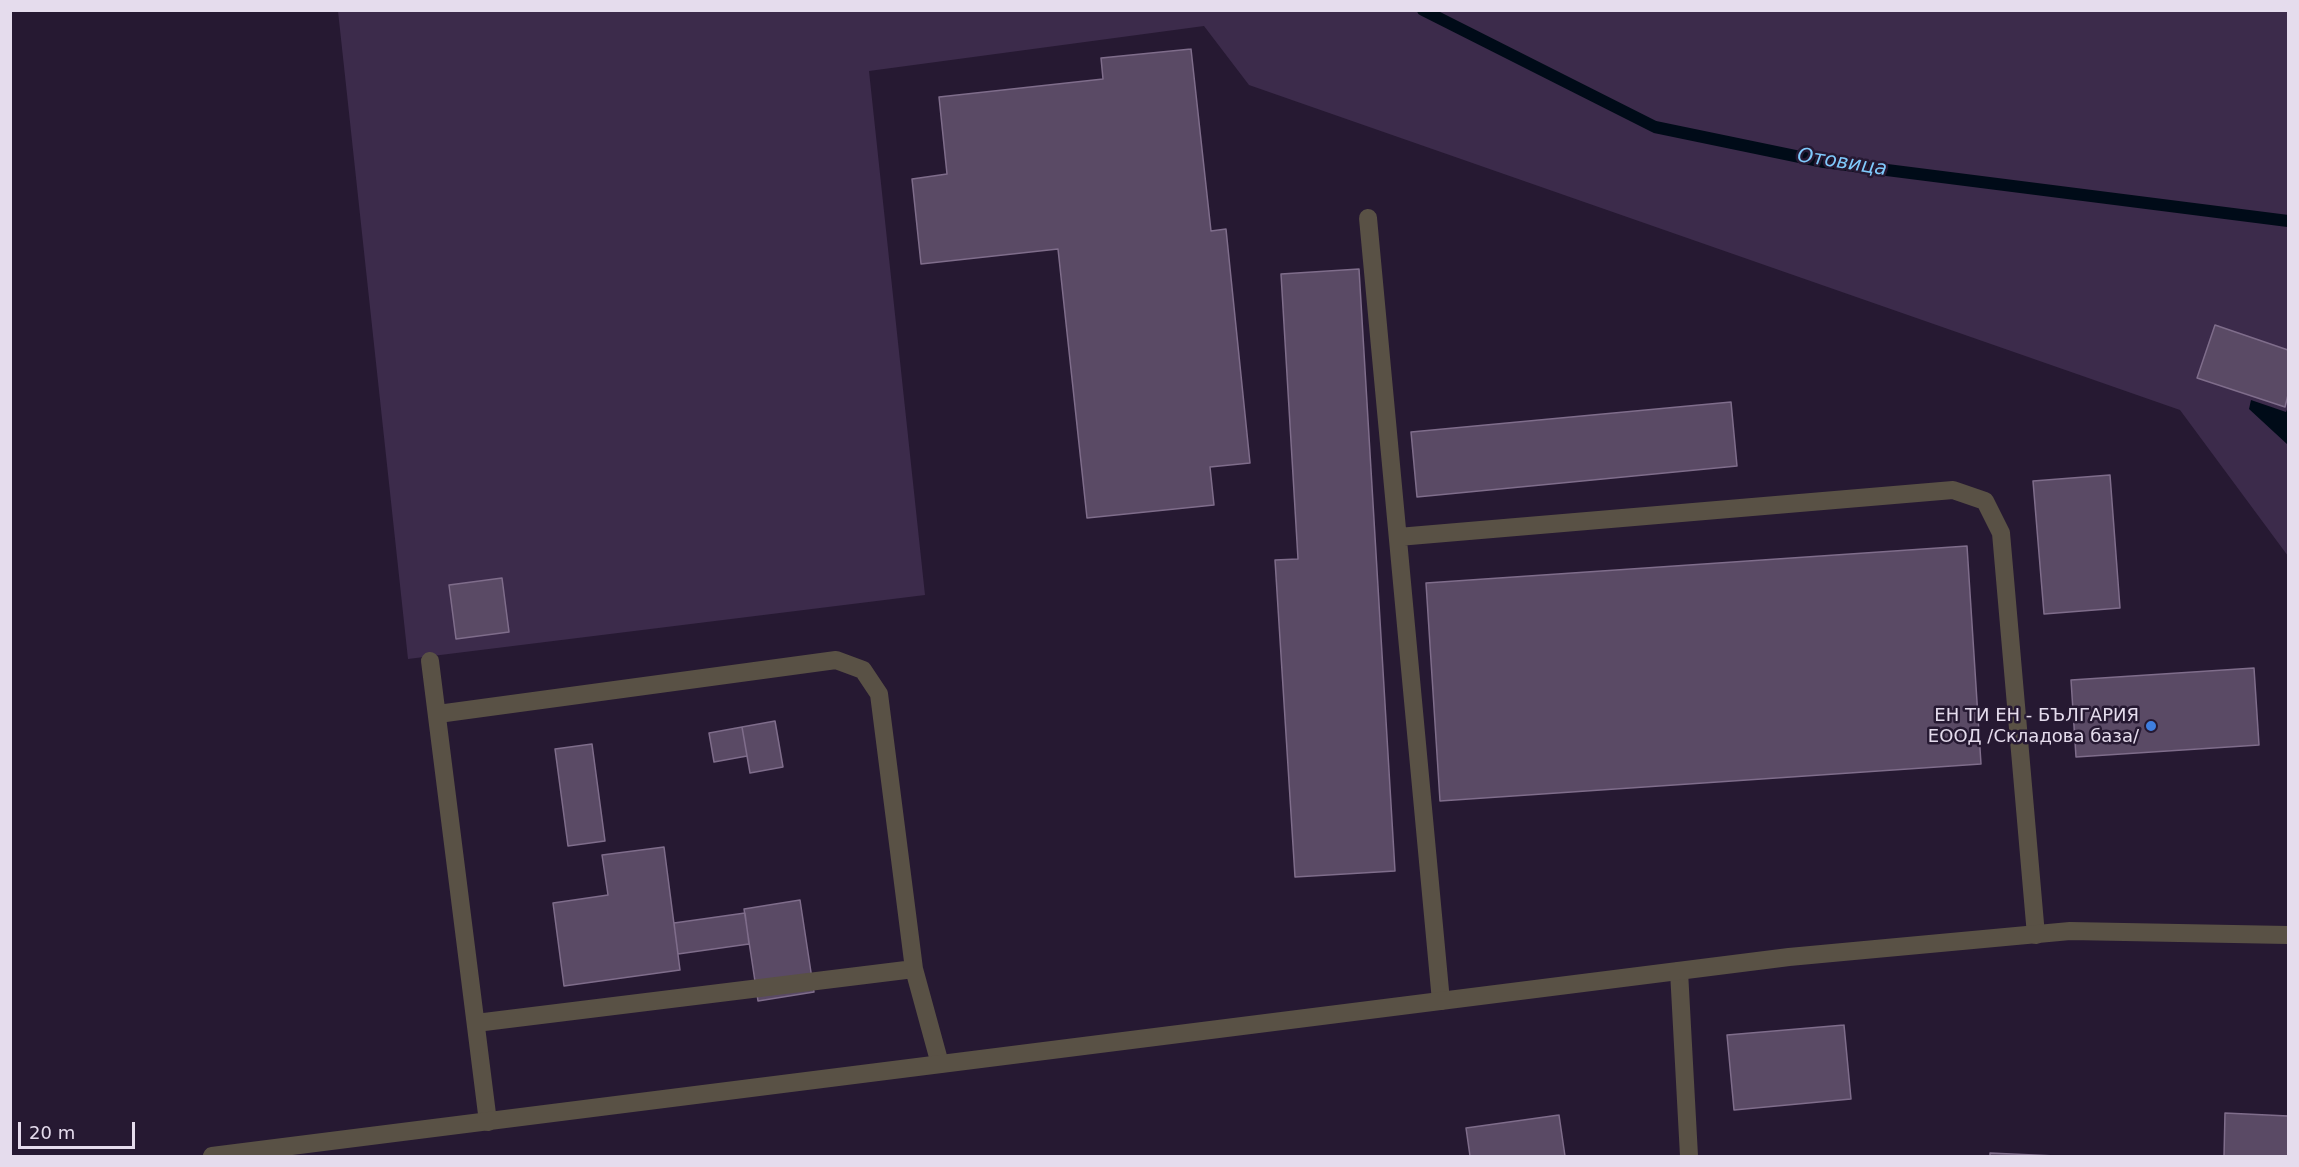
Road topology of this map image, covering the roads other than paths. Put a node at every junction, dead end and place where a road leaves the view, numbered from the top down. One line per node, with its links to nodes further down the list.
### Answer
1 (1368, 218): 2 (street)
2 (1398, 537): 5 (street); 9 (street)
3 (430, 661): 4 (street)
4 (438, 714): 7 (street); 10 (street)
5 (2036, 935): 6 (street); 8 (street)
6 (2289, 935)
7 (914, 969): 10 (street); 11 (street)
8 (1679, 971): 9 (street); 14 (street)
9 (1441, 1001): 11 (street)
10 (476, 1023): 12 (street)
11 (940, 1064): 12 (street)
12 (488, 1122): 13 (street)
13 (212, 1156)
14 (1689, 1156)

